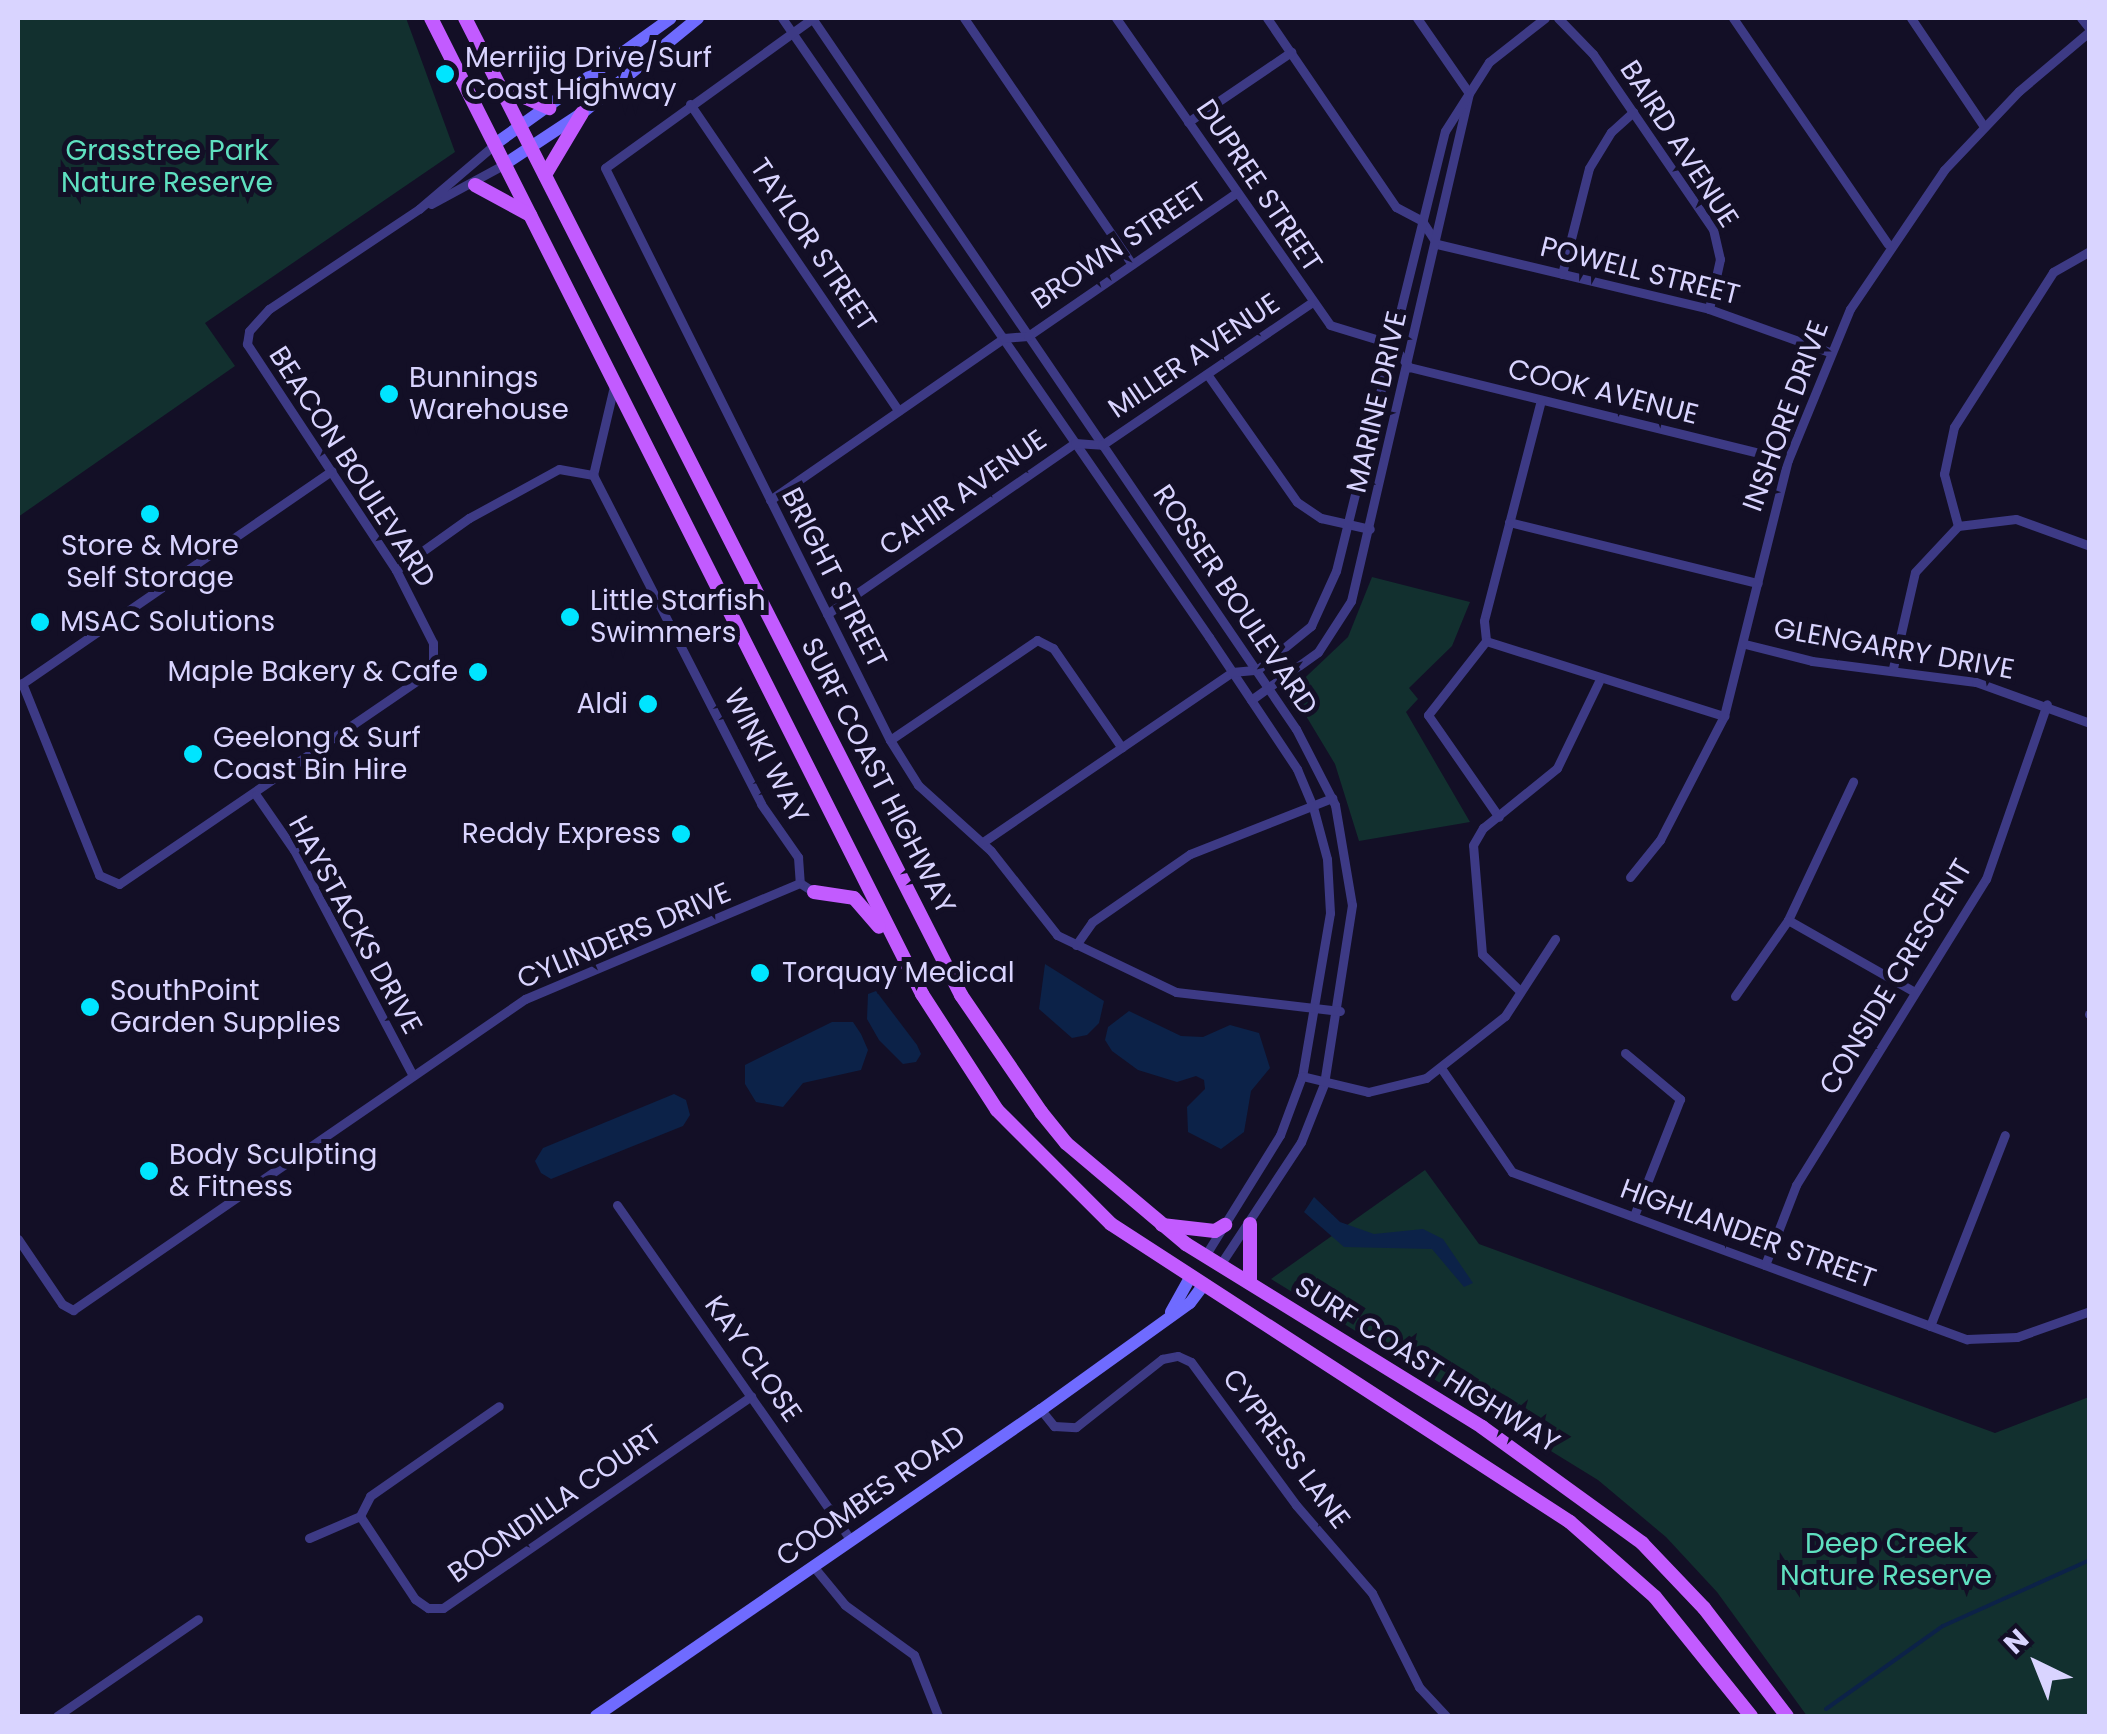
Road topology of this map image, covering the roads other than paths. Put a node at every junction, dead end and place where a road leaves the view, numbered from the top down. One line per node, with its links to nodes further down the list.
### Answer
1 (431, 18): 28 (main road, SURF COAST HIGHWAY)
2 (465, 18): 19 (main road, SURF COAST HIGHWAY)
3 (671, 18): 22 (street)
4 (698, 18): 24 (street)
5 (782, 18): 17 (street, ROSSER BOULEVARD)
6 (812, 18): 17 (street, ROSSER BOULEVARD); 44 (street, ROSSER BOULEVARD)
7 (964, 18): 40 (street)
8 (1116, 18): 25 (street, DUPREE STREET)
9 (1267, 18): 18 (street)
10 (1417, 18): 20 (street)
11 (1545, 18): 20 (street, MARINE DRIVE)
12 (1558, 18): 23 (street, BAIRD AVENUE)
13 (1734, 18): 38 (street)
14 (1911, 18): 26 (street)
15 (2081, 18): 16 (street)
16 (2090, 30): 26 (street, INSHORE DRIVE)
17 (794, 33): 21 (street, BRIGHT STREET); 45 (street, ROSSER BOULEVARD)
18 (1290, 52): 25 (street); 36 (street)
19 (499, 86): 22 (main road); 27 (main road, SURF COAST HIGHWAY)
20 (1469, 93): 36 (street, MARINE DRIVE); 37 (street, MARINE DRIVE)
21 (690, 104): 52 (street, TAYLOR STREET); 58 (street, BRIGHT STREET)
22 (549, 108): 27 (street)
23 (1633, 112): 41 (street); 43 (street, BAIRD AVENUE)
24 (582, 113): 29 (street); 31 (main road)
25 (1188, 122): 33 (street, DUPREE STREET)
26 (1984, 125): 38 (street, INSHORE DRIVE)
27 (520, 128): 28 (street); 29 (main road, SURF COAST HIGHWAY)
28 (495, 144): 30 (main road, SURF COAST HIGHWAY); 34 (street, BEACON BOULEVARD)
29 (530, 148): 30 (street); 31 (main road, SURF COAST HIGHWAY)
30 (505, 164): 32 (street, BEACON BOULEVARD); 35 (main road, SURF COAST HIGHWAY)
31 (545, 175): 108 (main road, SURF COAST HIGHWAY)
32 (475, 185): 34 (street, BEACON BOULEVARD); 35 (main road)
33 (1236, 193): 40 (street, BROWN STREET); 42 (street, DUPREE STREET)
34 (419, 209): 56 (street, BEACON BOULEVARD)
35 (531, 215): 50 (main road, SURF COAST HIGHWAY)
36 (1422, 221): 37 (street); 46 (street, MARINE DRIVE)
37 (1437, 244): 41 (street, POWELL STREET); 48 (street, MARINE DRIVE)
38 (1888, 244): 47 (street, INSHORE DRIVE)
39 (2090, 251): 61 (street)
40 (1132, 264): 44 (street, BROWN STREET)
41 (1562, 274): 43 (street, POWELL STREET)
42 (1312, 303): 46 (street, DUPREE STREET); 49 (street, MILLER AVENUE)
43 (1709, 309): 47 (street, POWELL STREET)
44 (1028, 336): 45 (street); 54 (street, ROSSER BOULEVARD)
45 (1004, 338): 52 (street); 53 (street, ROSSER BOULEVARD)
46 (1392, 344): 48 (street); 60 (street, MARINE DRIVE)
47 (1828, 352): 55 (street, INSHORE DRIVE)
48 (1409, 367): 51 (street, COOK AVENUE); 62 (street, MARINE DRIVE)
49 (1207, 374): 54 (street, MILLER AVENUE); 60 (street)
50 (614, 383): 57 (street); 95 (main road, SURF COAST HIGHWAY)
51 (1541, 400): 55 (street, COOK AVENUE); 59 (street)
52 (899, 411): 58 (street)
53 (1075, 443): 54 (street); 66 (street, CAHIR AVENUE); 71 (street, ROSSER BOULEVARD)
54 (1102, 446): 70 (street, ROSSER BOULEVARD)
55 (1788, 460): 65 (street, INSHORE DRIVE)
56 (330, 471): 64 (street, BEACON BOULEVARD); 73 (street)
57 (593, 475): 64 (street); 88 (street, WINKI WAY)
58 (770, 500): 66 (street, BRIGHT STREET)
59 (1509, 522): 65 (street); 67 (street)
60 (1347, 525): 62 (street); 70 (street, MARINE DRIVE)
61 (1958, 526): 63 (street); 69 (street)
62 (1370, 529): 74 (street, MARINE DRIVE)
63 (2090, 546)
64 (396, 570): 82 (street, BEACON BOULEVARD)
65 (1758, 583): 68 (street, INSHORE DRIVE)
66 (827, 614): 79 (street, BRIGHT STREET)
67 (1486, 641): 72 (street); 85 (street)
68 (1745, 644): 69 (street, GLENGARRY DRIVE); 77 (street, INSHORE DRIVE)
69 (1893, 668): 76 (street, GLENGARRY DRIVE)
70 (1256, 670): 71 (street); 74 (street, ROSSER BOULEVARD)
71 (1232, 672): 75 (street, ROSSER BOULEVARD); 80 (street)
72 (1600, 679): 77 (street); 85 (street)
73 (20, 684): 82 (street)
74 (1269, 688): 75 (street, MARINE DRIVE); 83 (street, ROSSER BOULEVARD)
75 (1251, 700): 84 (street, ROSSER BOULEVARD)
76 (2047, 704): 78 (street, GLENGARRY DRIVE); 94 (street, CONSIDE CRESCENT)
77 (1724, 716): 87 (street, INSHORE DRIVE)
78 (2090, 723)
79 (890, 740): 80 (street); 86 (street, BRIGHT STREET)
80 (1122, 748): 86 (street)
81 (1853, 782): 90 (street)
82 (256, 796): 101 (street, HAYSTACKS DRIVE)
83 (1332, 798): 84 (street); 98 (street, ROSSER BOULEVARD)
84 (1313, 807): 92 (street); 97 (street, ROSSER BOULEVARD)
85 (1499, 817): 93 (street)
86 (982, 842): 92 (street, BRIGHT STREET)
87 (1630, 877)
88 (800, 883): 89 (street); 101 (street, CYLINDERS DRIVE)
89 (814, 892): 95 (main road)
90 (1788, 920): 94 (street); 96 (street)
91 (1555, 939): 93 (street)
92 (1076, 945): 97 (street, BRIGHT STREET)
93 (1520, 991): 100 (street)
94 (1916, 992): 113 (street, CONSIDE CRESCENT)
95 (922, 994): 114 (main road, SURF COAST HIGHWAY)
96 (1735, 996)
97 (1318, 1009): 98 (street, BRIGHT STREET); 102 (street, ROSSER BOULEVARD)
98 (1340, 1011): 103 (street, ROSSER BOULEVARD)
99 (1625, 1053): 106 (street)
100 (1441, 1068): 103 (street); 106 (street, HIGHLANDER STREET)
101 (414, 1076): 110 (street, CYLINDERS DRIVE)
102 (1302, 1076): 103 (street); 109 (street, ROSSER BOULEVARD)
103 (1324, 1084): 107 (street, ROSSER BOULEVARD)
104 (2005, 1135): 117 (street)
105 (617, 1205): 119 (street, KAY CLOSE)
106 (1634, 1216): 113 (street, HIGHLANDER STREET)
107 (1250, 1224): 112 (street, ROSSER BOULEVARD); 115 (main road)
108 (1162, 1225): 109 (main road); 111 (main road, SURF COAST HIGHWAY)
109 (1225, 1225): 111 (street, ROSSER BOULEVARD)
110 (18, 1238)
111 (1205, 1256): 112 (main road, SURF COAST HIGHWAY); 114 (main road)
112 (1220, 1264): 114 (main road); 115 (main road, SURF COAST HIGHWAY)
113 (1765, 1265): 117 (street, HIGHLANDER STREET)
114 (1196, 1282): 121 (street, COOMBES ROAD); 122 (main road, SURF COAST HIGHWAY)
115 (1250, 1283): 118 (main road, SURF COAST HIGHWAY)
116 (2090, 1311): 117 (street, HIGHLANDER STREET)
117 (1930, 1326)
118 (1431, 1395): 122 (main road); 133 (main road, SURF COAST HIGHWAY)
119 (750, 1396): 123 (street, BOONDILLA COURT); 125 (street, KAY CLOSE)
120 (500, 1406): 123 (street)
121 (1041, 1410): 125 (street, COOMBES ROAD); 131 (street, CYPRESS LANE)
122 (1417, 1418): 132 (main road, SURF COAST HIGHWAY)
123 (360, 1516): 124 (street)
124 (309, 1538)
125 (851, 1540): 126 (street, COOMBES ROAD)
126 (813, 1566): 129 (street, COOMBES ROAD); 130 (street)
127 (198, 1619): 128 (street)
128 (57, 1716)
129 (596, 1716)
130 (938, 1716)
131 (1446, 1716)
132 (1751, 1716)
133 (1787, 1716)

